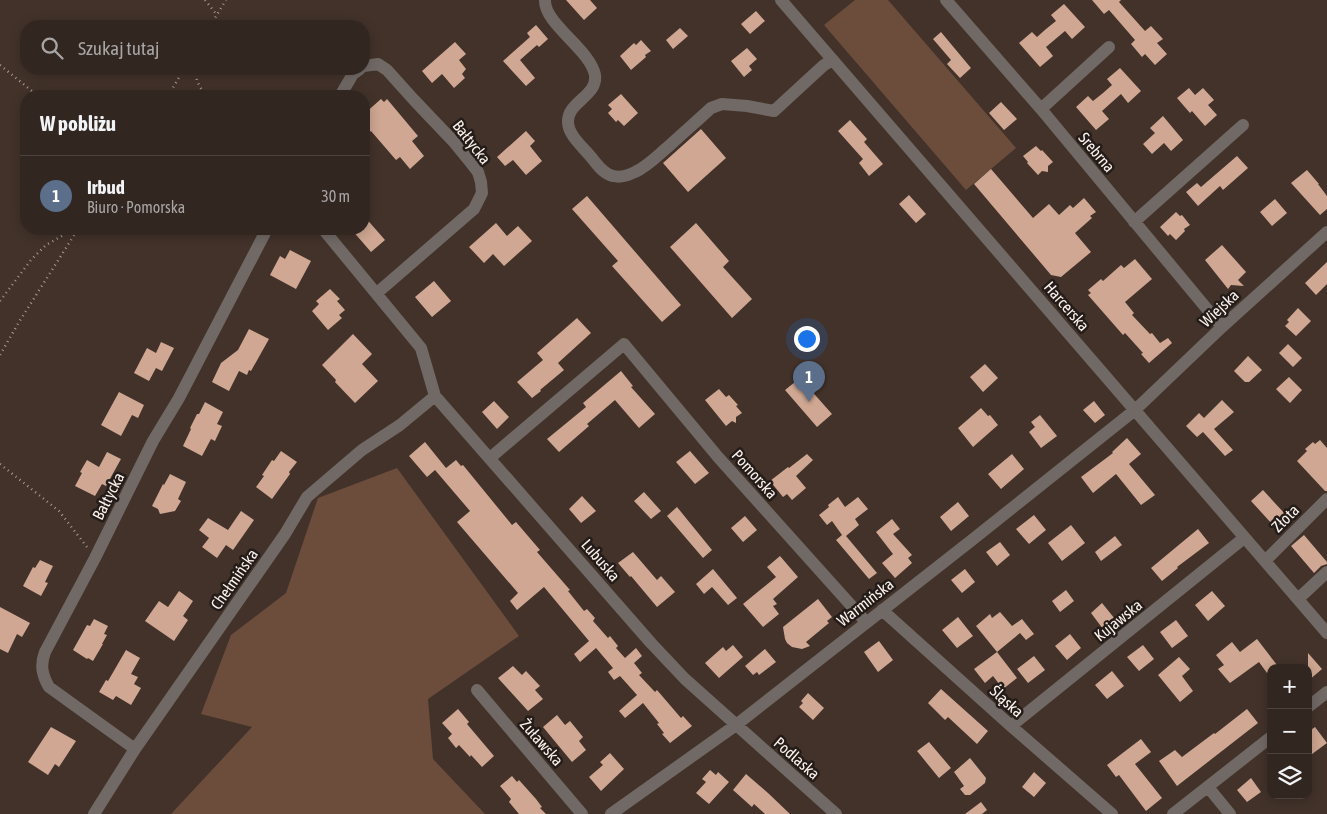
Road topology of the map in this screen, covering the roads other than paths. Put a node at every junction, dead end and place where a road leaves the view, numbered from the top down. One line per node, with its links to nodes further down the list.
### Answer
1 (545, 0): 5 (street)
2 (781, 0): 5 (street, Harcerska)
3 (946, 0): 9 (street, Srebrna)
4 (1109, 47): 9 (street)
5 (833, 60): 18 (street, Harcerska)
6 (370, 65): 15 (street, Bałtycka)
7 (352, 75): 8 (street)
8 (344, 90)
9 (1040, 109): 11 (street, Srebrna)
10 (1243, 125): 11 (street)
11 (1134, 222): 16 (street, Srebrna)
12 (1327, 232): 16 (street, Wiejska)
13 (264, 235): 34 (street, Bałtycka)
14 (328, 235): 15 (street)
15 (377, 293): 17 (street)
16 (1222, 327): 18 (street, Wiejska)
17 (435, 396): 19 (street, Lubuska); 34 (street, Chełmińska)
18 (1135, 410): 21 (street, Harcerska); 25 (street, Warmińska)
19 (490, 458): 26 (street, Pomorska); 31 (street, Lubuska)
20 (1327, 499): 22 (street, Złota)
21 (1244, 538): 22 (street, Harcerska); 32 (street, Kujawska)
22 (1265, 561): 24 (street, Harcerska)
23 (1327, 572): 24 (street)
24 (1298, 599): 27 (street, Harcerska)
25 (882, 610): 26 (street, Warmińska); 32 (street, Śląska)
26 (866, 622): 31 (street, Warmińska)
27 (1327, 633)
28 (477, 690): 37 (street, Żuławska)
29 (1327, 692): 30 (street)
30 (1312, 704)
31 (736, 725): 38 (street, Warmińska); 39 (street, Podlaska)
32 (1011, 726): 40 (street, Śląska)
33 (1267, 740): 35 (street)
34 (136, 749): 36 (street, Chełmińska)
35 (1208, 786): 41 (street); 42 (street)
36 (94, 814)
37 (582, 814)
38 (611, 814)
39 (836, 814)
40 (1112, 814)
41 (1173, 814)
42 (1230, 814)

